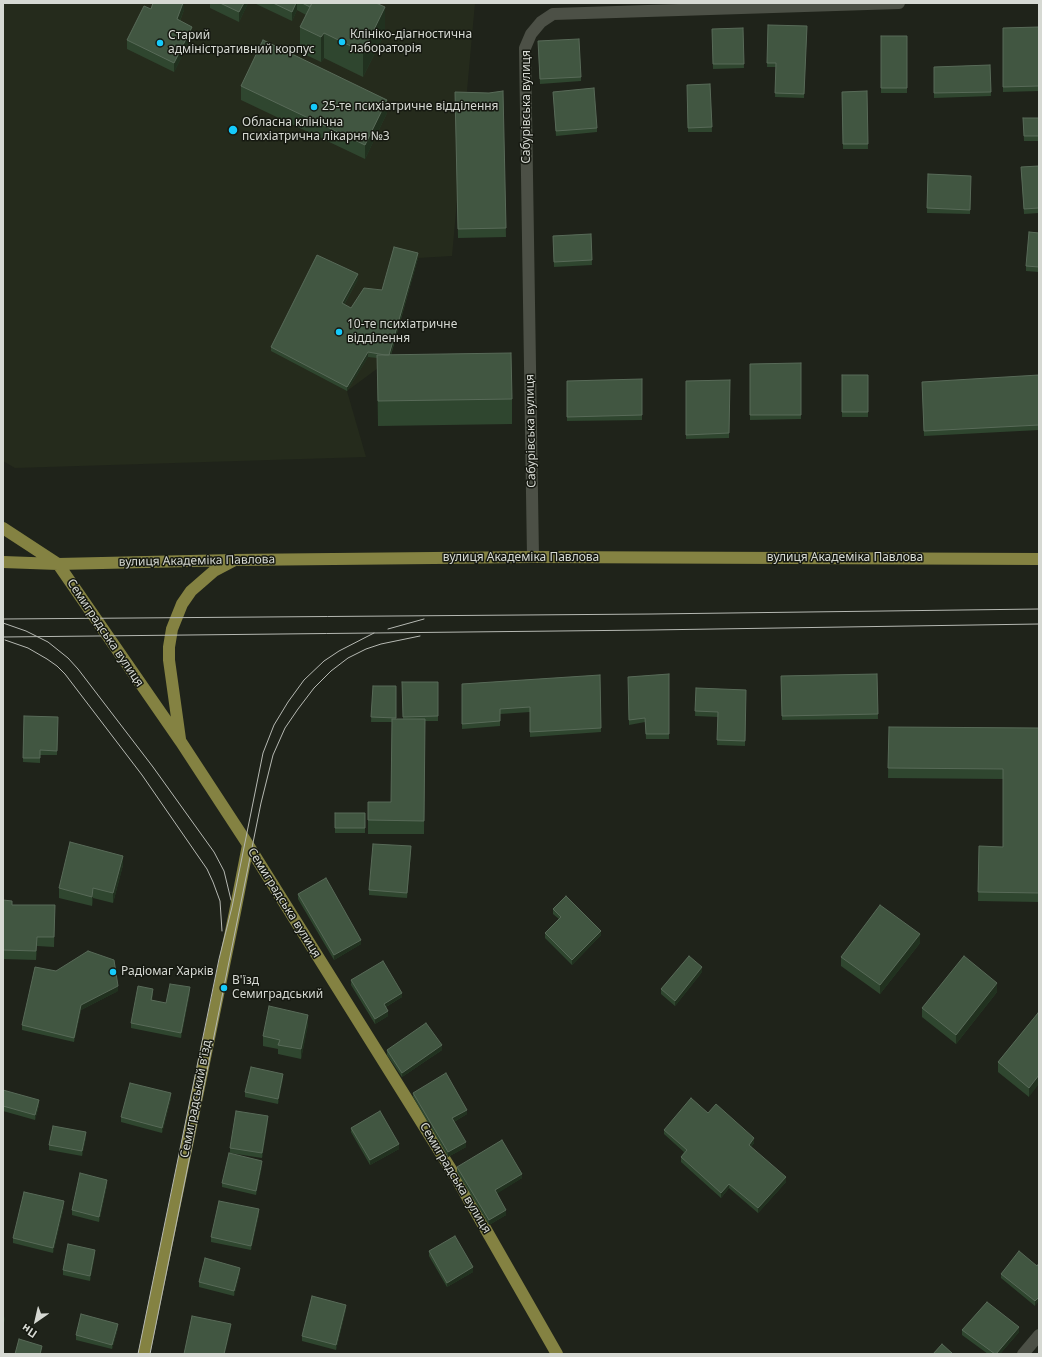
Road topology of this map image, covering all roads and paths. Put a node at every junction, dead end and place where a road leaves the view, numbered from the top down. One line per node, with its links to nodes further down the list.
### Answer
1 (899, 3): 3 (street, Сабурівська вулиця)
2 (3, 528): 7 (main road)
3 (533, 557): 4 (main road, вулиця Академіка Павлова); 5 (main road, вулиця Академіка Павлова)
4 (1039, 559)
5 (234, 560): 7 (main road, вулиця Академіка Павлова); 8 (main road)
6 (3, 562): 7 (main road, вулиця Академіка Павлова)
7 (58, 564): 8 (main road, Семиградська вулиця)
8 (181, 742): 9 (main road, Семиградська вулиця)
9 (248, 845): 11 (main road, Семиградський в’їзд); 12 (main road, Семиградська вулиця)
10 (1039, 1335): 13 (street)
11 (144, 1354)
12 (557, 1354)
13 (1022, 1354)

